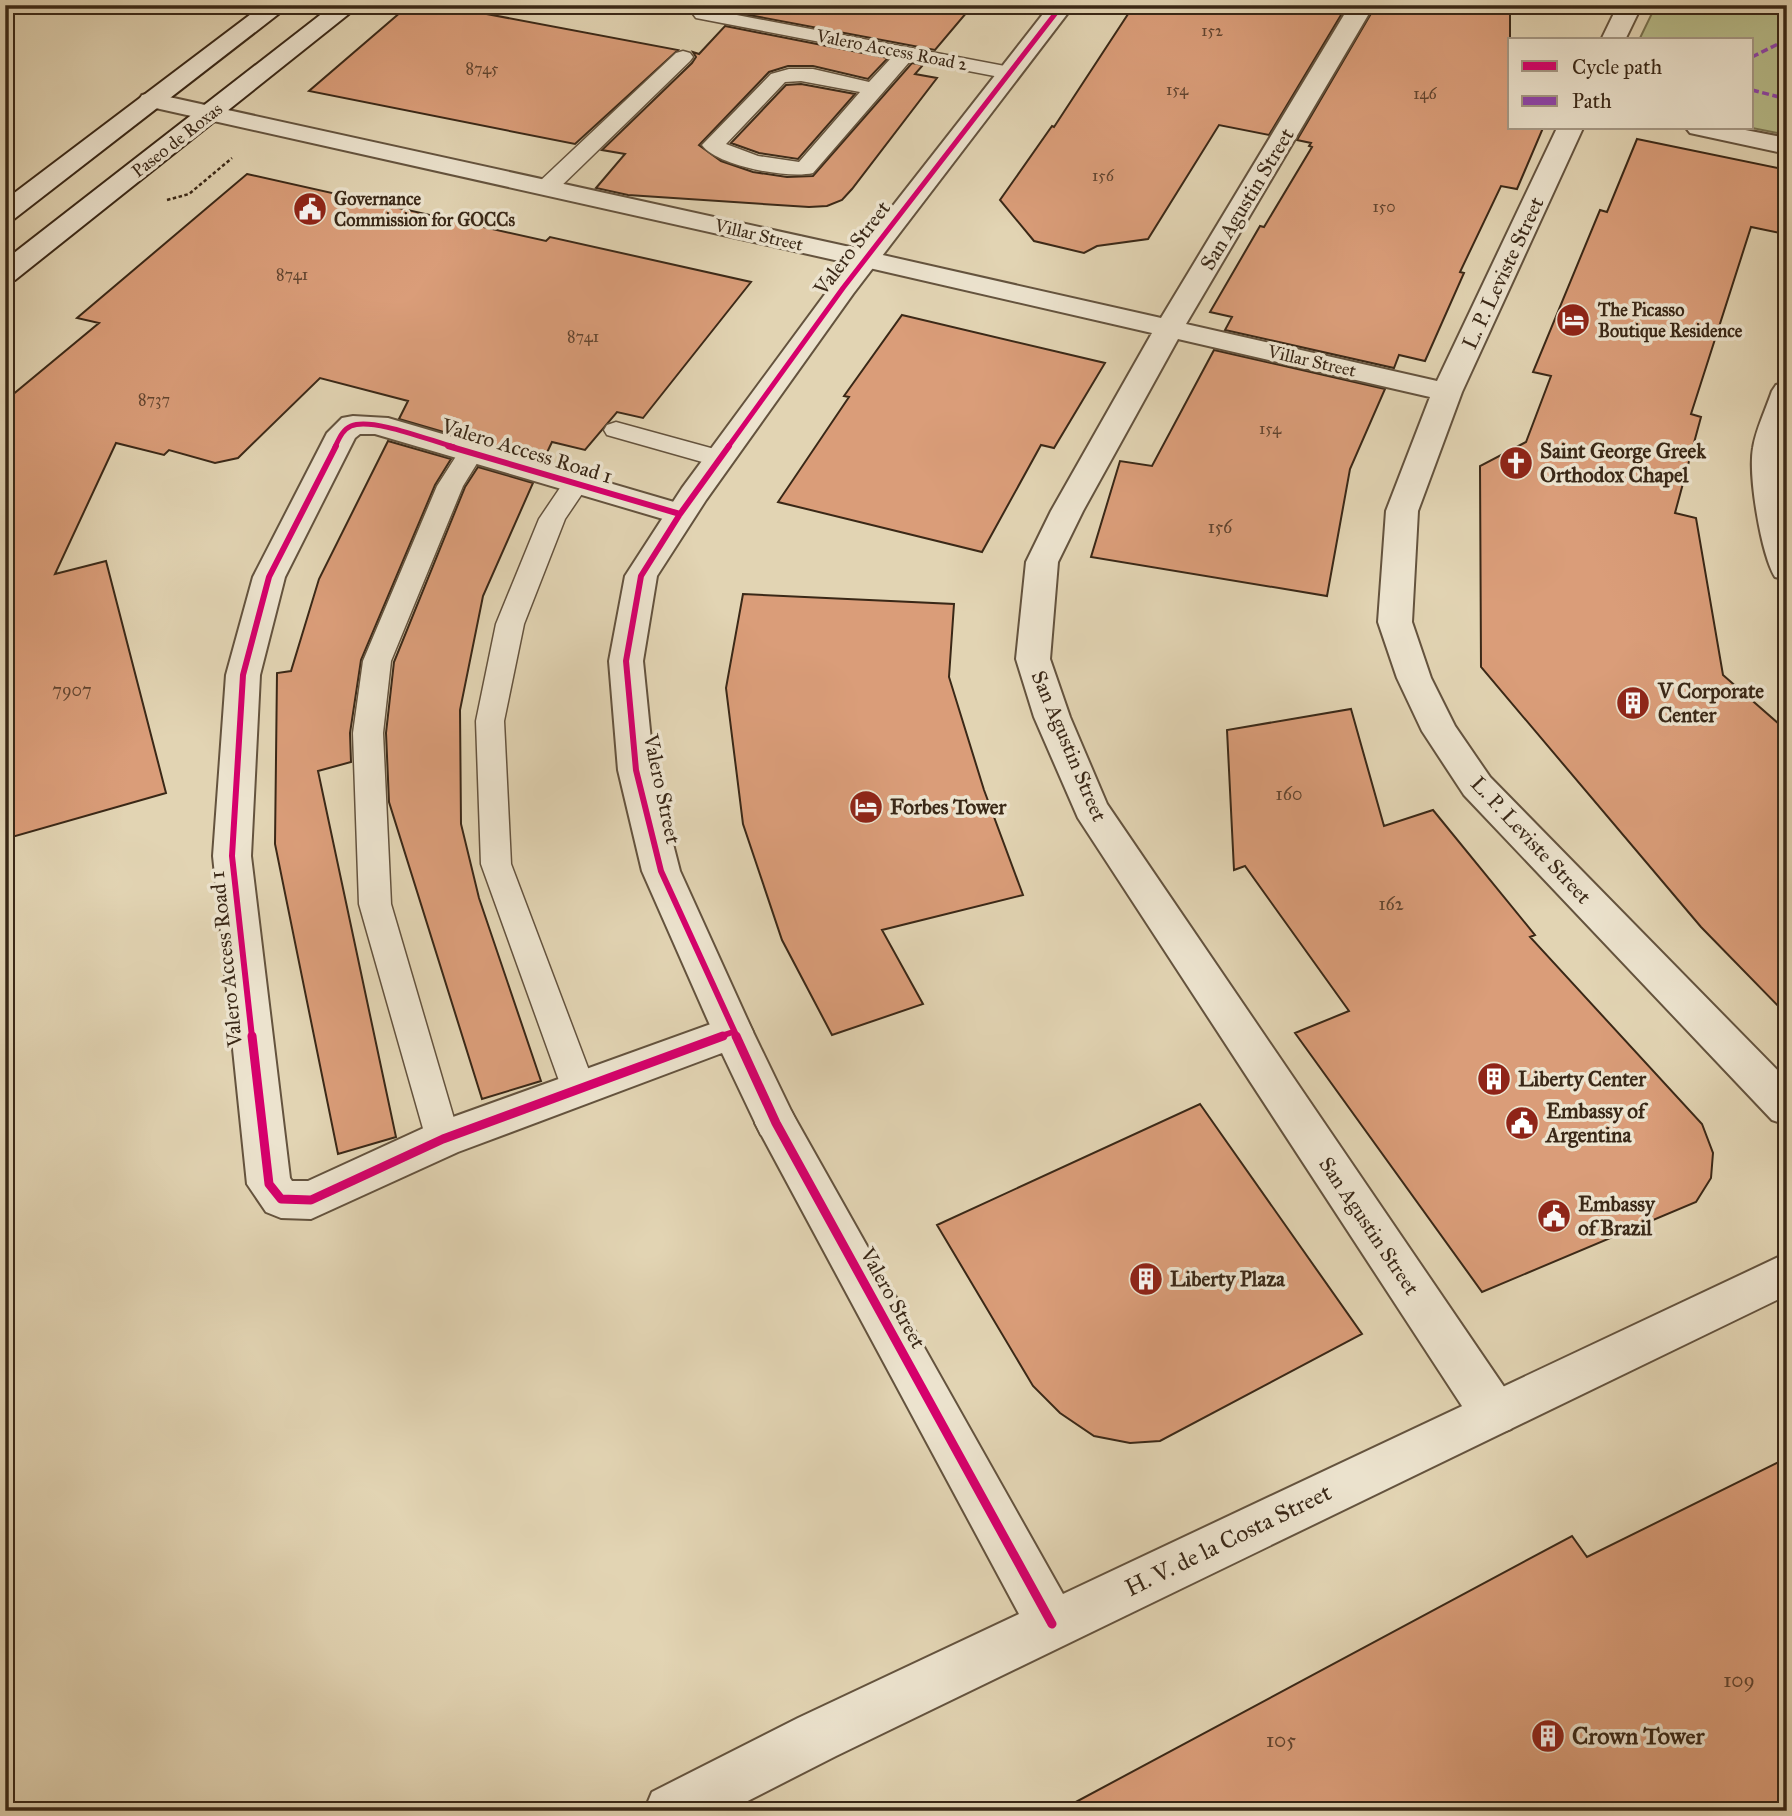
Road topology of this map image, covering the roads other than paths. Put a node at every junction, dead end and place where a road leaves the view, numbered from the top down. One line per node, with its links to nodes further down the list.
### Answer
1 (278, 5): 12 (street)
2 (348, 5): 13 (street, Paseo de Roxas)
3 (711, 5): 8 (lane, Valero Access Road 2)
4 (1062, 5): 10 (street, Valero Street)
5 (1362, 5): 21 (street, San Agustin Street)
6 (1630, 5): 7 (street)
7 (1614, 38)
8 (906, 53): 10 (lane, Valero Access Road 2); 11 (lane)
9 (682, 57): 17 (lane)
10 (1010, 73): 19 (street, Valero Street)
11 (873, 89): 11 (lane)
12 (151, 100): 13 (street, Villar Street); 18 (street)
13 (213, 113): 17 (street, Villar Street); 20 (street, Paseo de Roxas)
14 (1569, 130): 23 (street, L. P. Leviste Street)
15 (1709, 130): 16 (street)
16 (1787, 146)
17 (547, 187): 19 (street, Villar Street)
18 (5, 213)
19 (865, 259): 21 (street, Villar Street); 26 (street, Valero Street)
20 (5, 274)
21 (1170, 329): 23 (street, Villar Street); 35 (street, San Agustin Street)
22 (1787, 391): 29 (street)
23 (1447, 392): 32 (street, L. P. Leviste Street)
24 (616, 430): 26 (lane)
25 (471, 452): 27 (street, Valero Access Road 1); 33 (lane); 33 (street, Valero Access Road 1)
26 (720, 459): 28 (street, Valero Street)
27 (575, 485): 28 (street, Valero Access Road 1); 31 (lane)
28 (680, 514): 30 (street, Valero Street)
29 (1787, 569)
30 (733, 1032): 31 (street, Valero Access Road 1); 36 (street, Valero Street)
31 (579, 1089): 33 (street, Valero Access Road 1)
32 (1787, 1108)
33 (443, 1139)
34 (1787, 1273): 35 (street, H. V. de la Costa Street)
35 (1494, 1413): 36 (street, H. V. de la Costa Street)
36 (1052, 1624): 37 (street, H. V. de la Costa Street)
37 (671, 1811)

